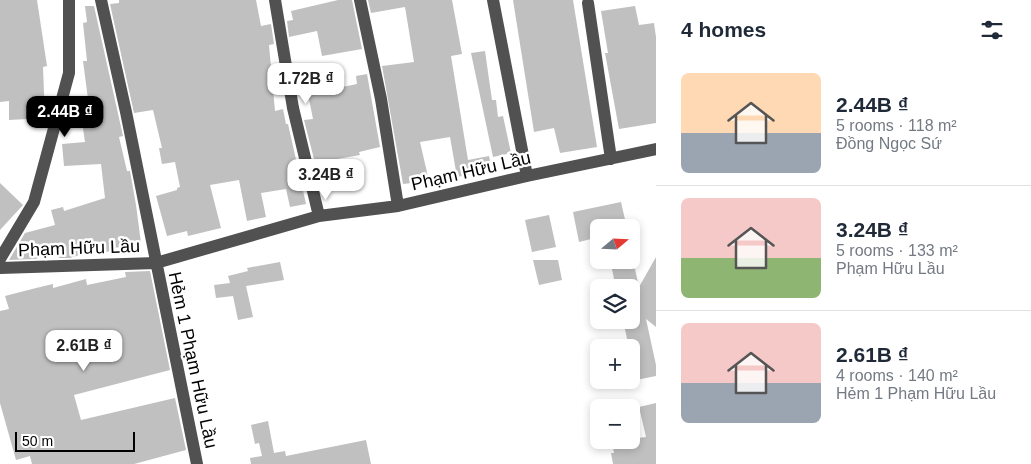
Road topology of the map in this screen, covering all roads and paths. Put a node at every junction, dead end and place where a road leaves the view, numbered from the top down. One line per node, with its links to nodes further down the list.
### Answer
1 (69, 0): 12 (street)
2 (101, 0): 13 (street, Hẻm 1 Phạm Hữu Lầu)
3 (275, 0): 11 (street)
4 (360, 0): 10 (street)
5 (493, 0): 9 (street)
6 (588, 3): 8 (street)
7 (656, 149): 8 (street, Phạm Hữu Lầu)
8 (611, 159): 9 (street, Phạm Hữu Lầu)
9 (527, 176): 10 (street, Phạm Hữu Lầu)
10 (398, 206): 11 (street, Phạm Hữu Lầu)
11 (320, 216): 13 (street, Phạm Hữu Lầu)
12 (0, 259)
13 (156, 263): 14 (street, Phạm Hữu Lầu); 15 (street, Hẻm 1 Phạm Hữu Lầu)
14 (0, 268)
15 (197, 464)

